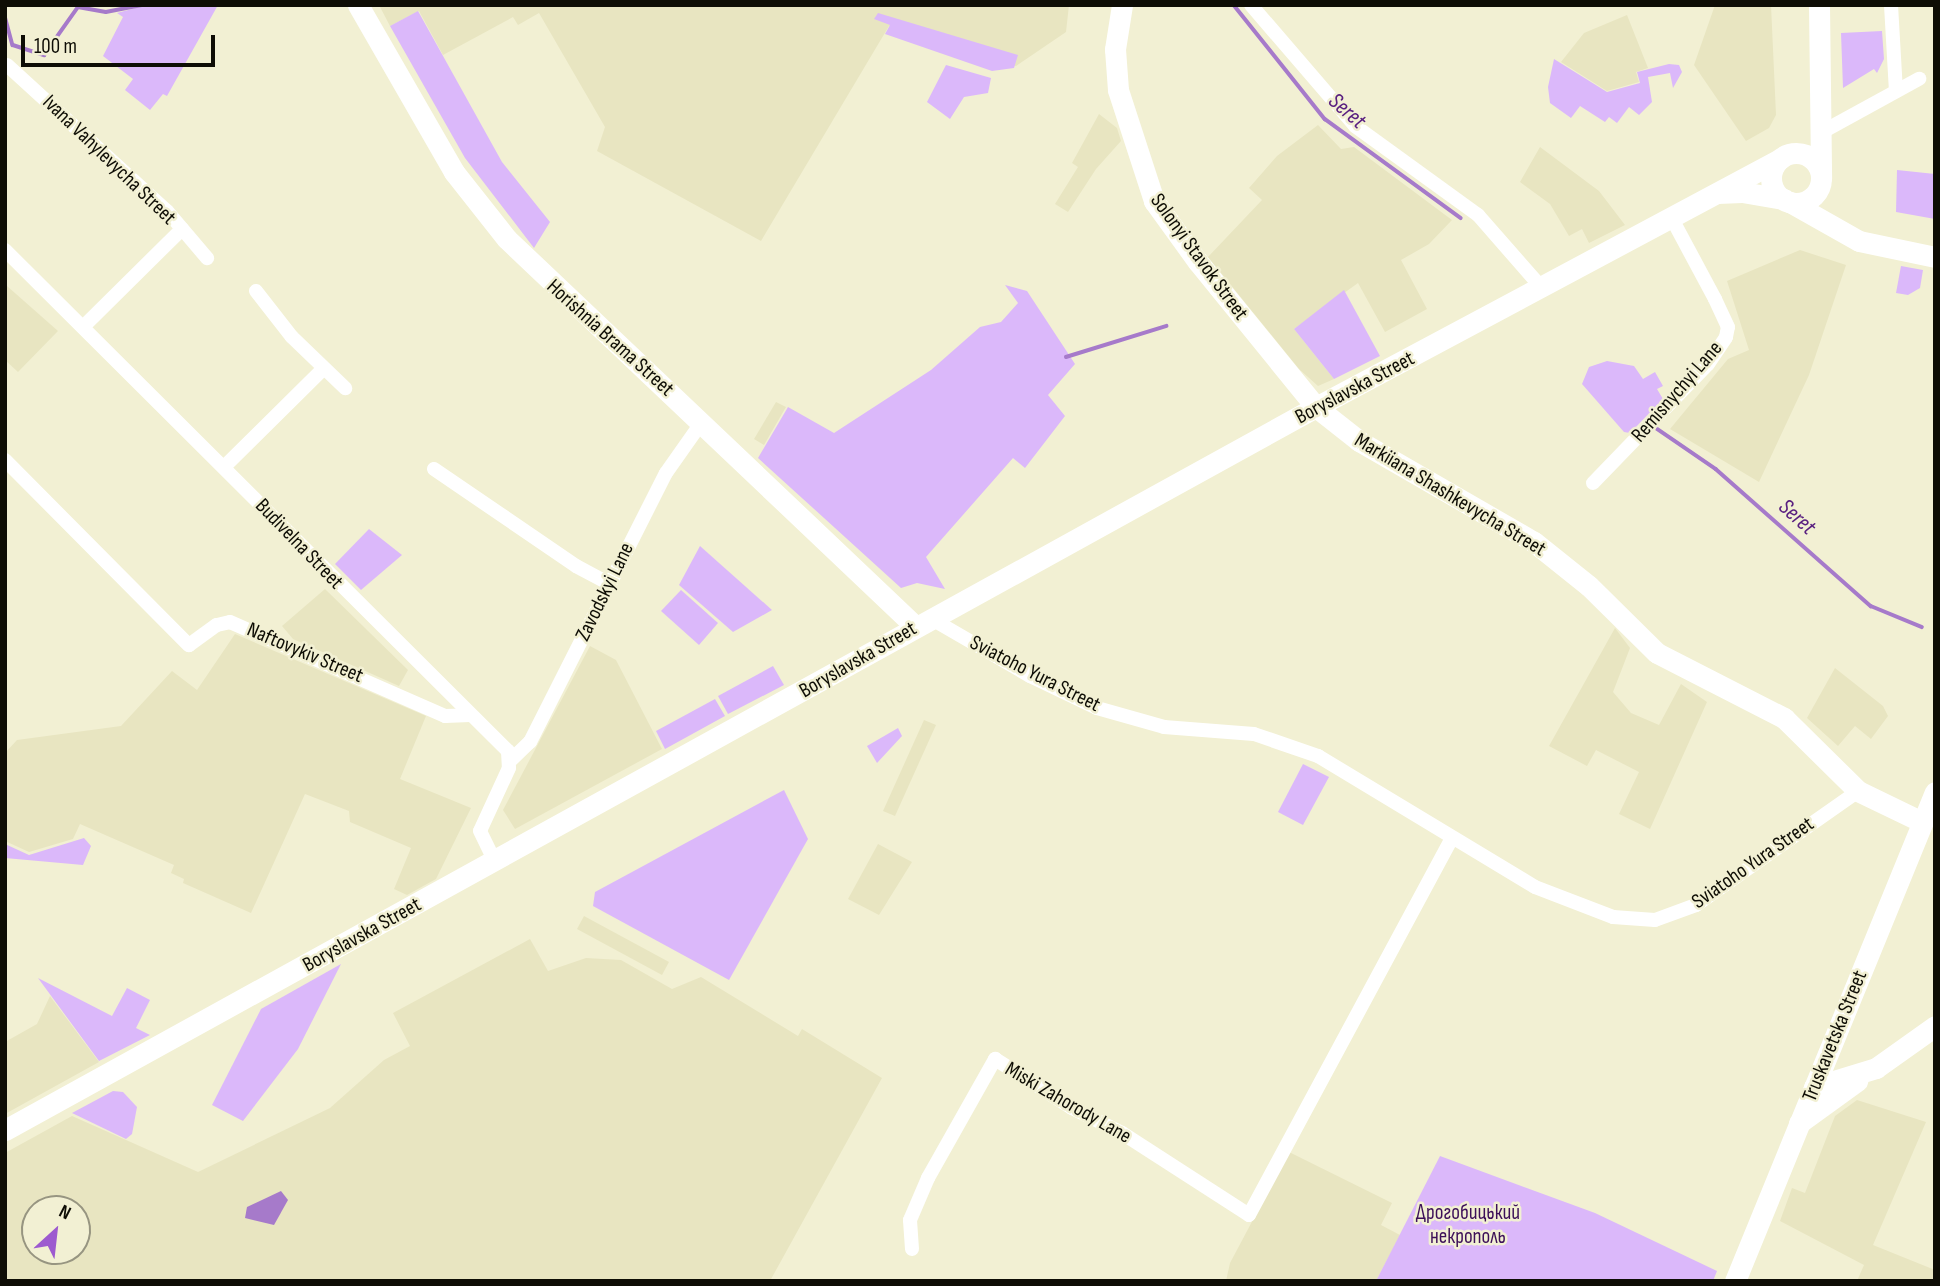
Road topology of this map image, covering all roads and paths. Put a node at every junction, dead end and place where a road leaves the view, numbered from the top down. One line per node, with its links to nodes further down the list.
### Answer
1 (358, 5): 26 (street, Horishnia Brama Street)
2 (1122, 5): 25 (street, Solonyi Stavok Street)
3 (1251, 5): 20 (street)
4 (1819, 5): 9 (street)
5 (1891, 5): 8 (street)
6 (8, 65): 15 (street, Ivana Vahylevycha Street)
7 (1919, 79): 8 (street)
8 (1896, 91): 9 (street)
9 (1822, 132): 10 (street, Boryslavska Street); 11 (street)
10 (1783, 157): 11 (street); 12 (street, Boryslavska Street); 13 (street)
11 (1821, 181): 13 (street); 16 (street)
12 (1712, 193): 13 (street, Boryslavska Street); 14 (street, Boryslavska Street)
13 (1787, 201): 16 (street, Boryslavska Street)
14 (1671, 216): 20 (street, Boryslavska Street); 30 (street, Remisnychyi Lane)
15 (182, 229): 19 (street, Ivana Vahylevycha Street); 22 (street)
16 (1839, 230): 18 (street, Boryslavska Street)
17 (5, 250): 22 (street, Budivelna Street)
18 (1935, 257)
19 (207, 258)
20 (1541, 287): 25 (street, Boryslavska Street)
21 (256, 292): 23 (street)
22 (84, 326): 28 (street, Budivelna Street)
23 (323, 369): 24 (street); 28 (street)
24 (345, 388)
25 (1316, 407): 32 (street, Boryslavska Street); 35 (street, Markiiana Shashkevycha Street)
26 (702, 422): 31 (street, Zavodskyi Lane); 32 (street, Horishnia Brama Street)
27 (5, 460): 33 (street, Naftovykiv Street)
28 (224, 467): 33 (street, Budivelna Street)
29 (434, 469): 31 (street)
30 (1593, 483)
31 (610, 584): 34 (street, Zavodskyi Lane)
32 (923, 622): 38 (street, Sviatoho Yura Street); 39 (street, Boryslavska Street)
33 (470, 715): 34 (street, Budivelna Street)
34 (510, 761): 39 (street)
35 (1858, 790): 37 (street, Markiiana Shashkevycha Street); 38 (street, Sviatoho Yura Street)
36 (1935, 792): 37 (street, Truskavetska Street)
37 (1922, 822): 41 (street, Truskavetska Street)
38 (1452, 838): 46 (street, Miski Zahorody Lane)
39 (495, 862): 45 (street, Boryslavska Street)
40 (1935, 1027): 42 (street)
41 (1824, 1063): 42 (street); 43 (street, Truskavetska Street)
42 (1863, 1073): 43 (street); 44 (street)
43 (1814, 1087): 44 (street, Truskavetska Street)
44 (1799, 1123): 47 (street, Truskavetska Street)
45 (5, 1130)
46 (912, 1249)
47 (1735, 1281)

